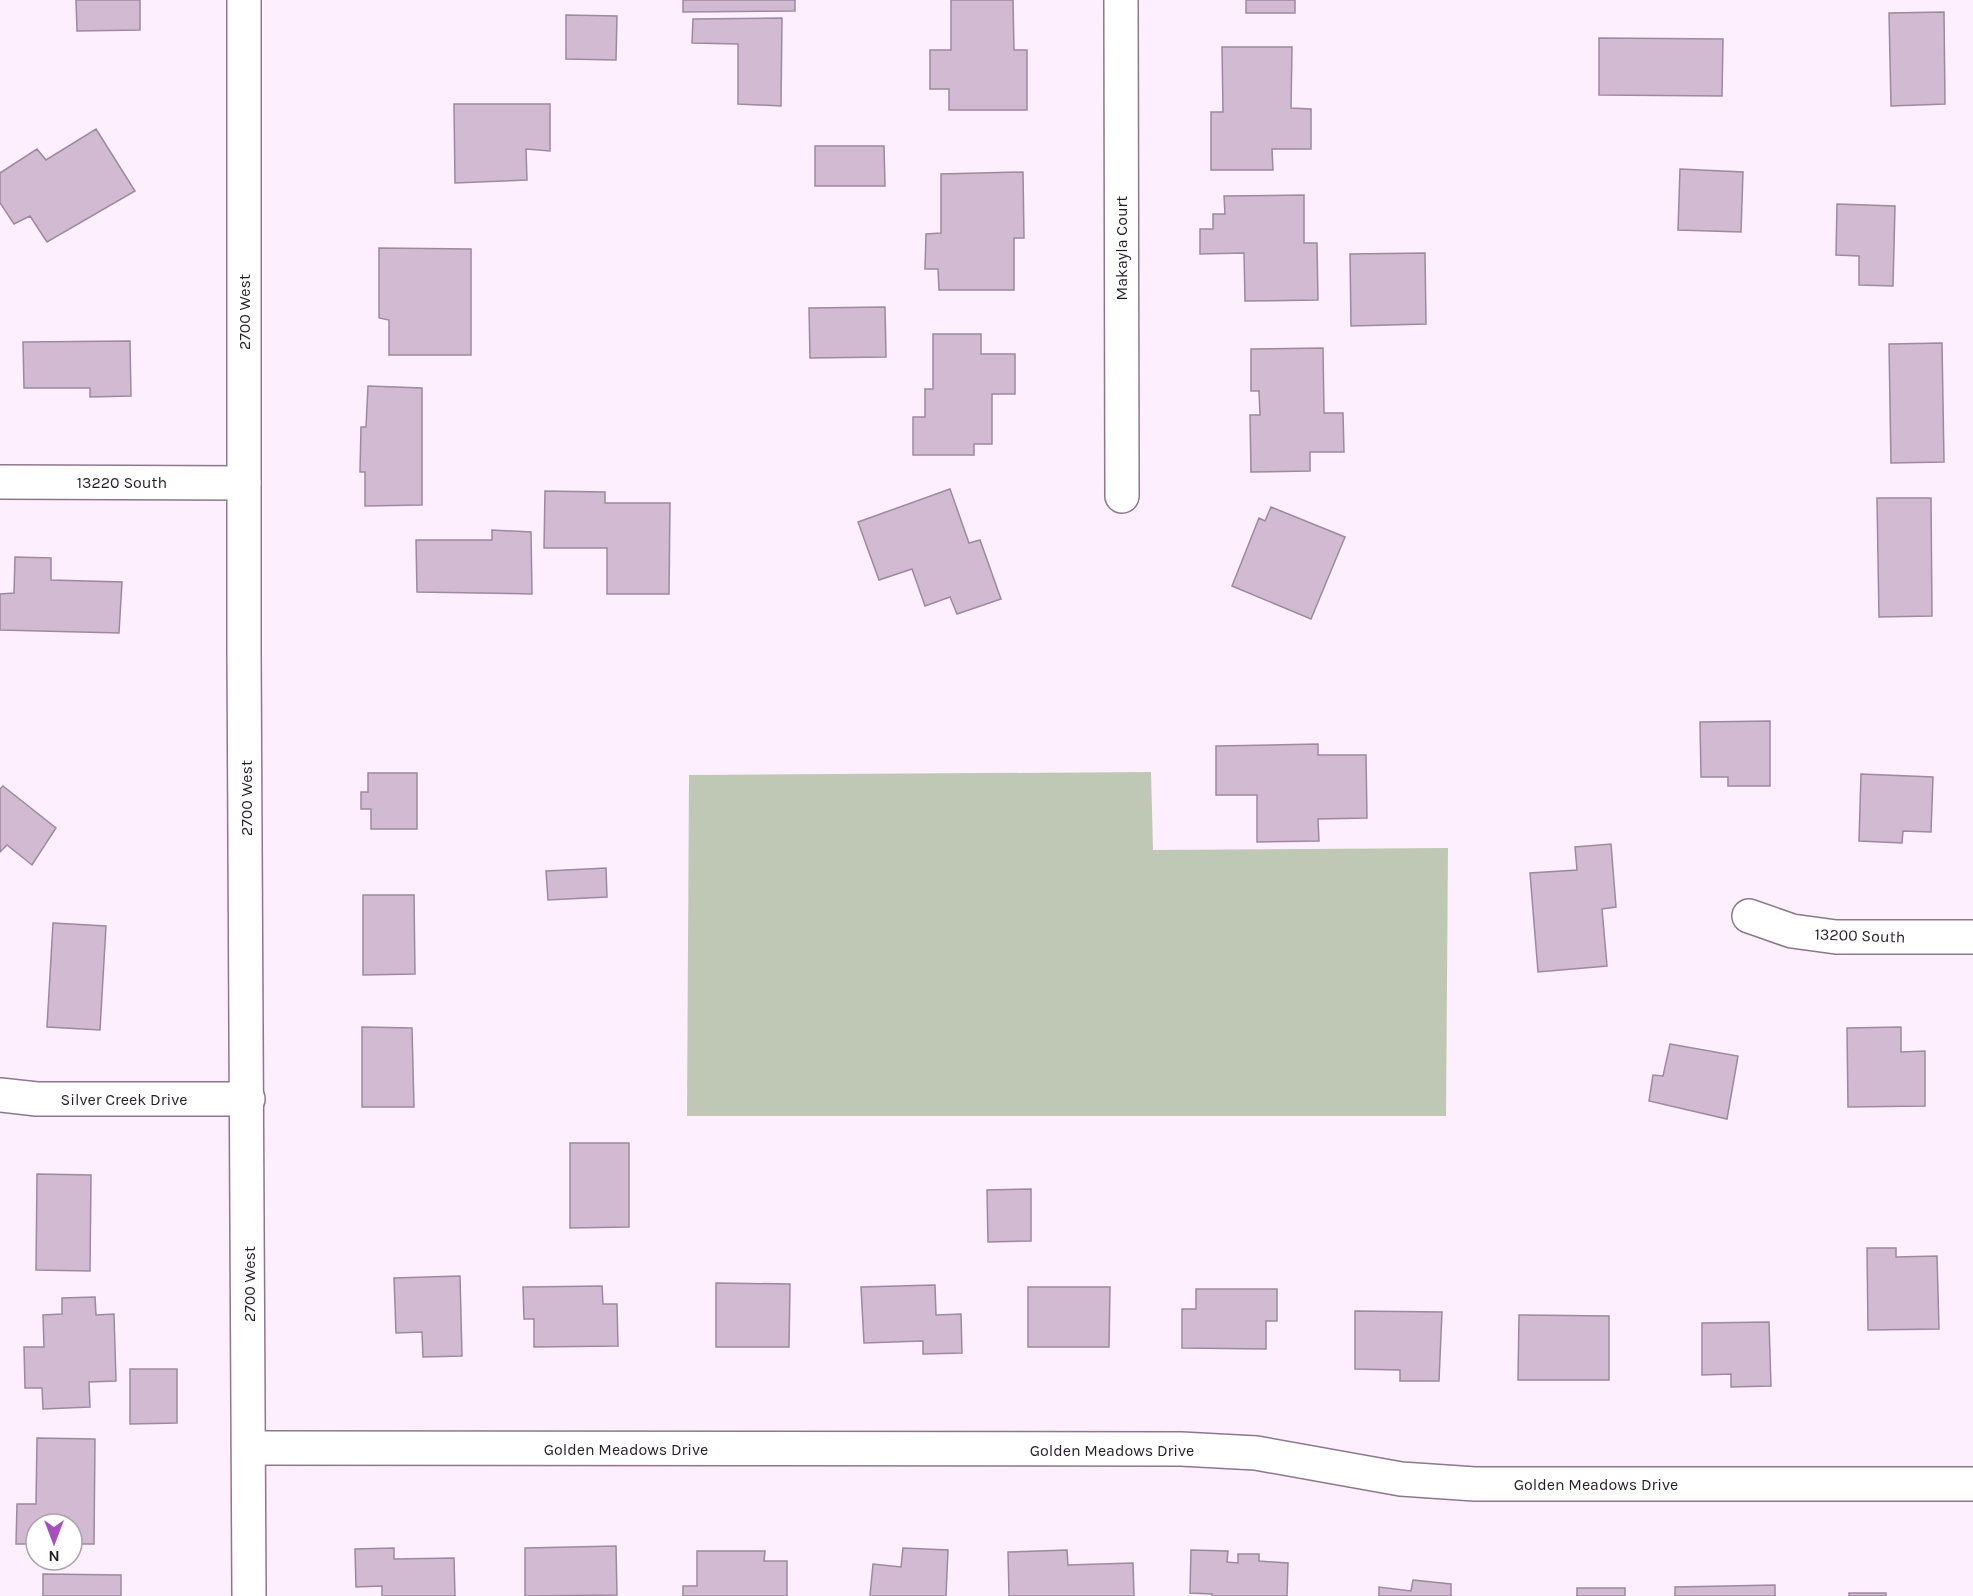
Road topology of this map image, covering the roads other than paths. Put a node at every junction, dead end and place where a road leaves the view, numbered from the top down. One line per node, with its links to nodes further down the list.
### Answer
1 (243, 0): 4 (street, 2700 West)
2 (1121, 0): 5 (street, Makayla Court)
3 (0, 482): 4 (street, 13220 South)
4 (244, 483): 9 (street, 2700 West)
5 (1122, 496)
6 (1749, 916): 7 (street, 13200 South)
7 (1973, 937)
8 (0, 1095): 9 (street, Silver Creek Drive)
9 (248, 1099): 10 (street, 2700 West)
10 (249, 1448): 11 (street, Golden Meadows Drive); 12 (street, 2700 West)
11 (1973, 1484)
12 (249, 1596)

